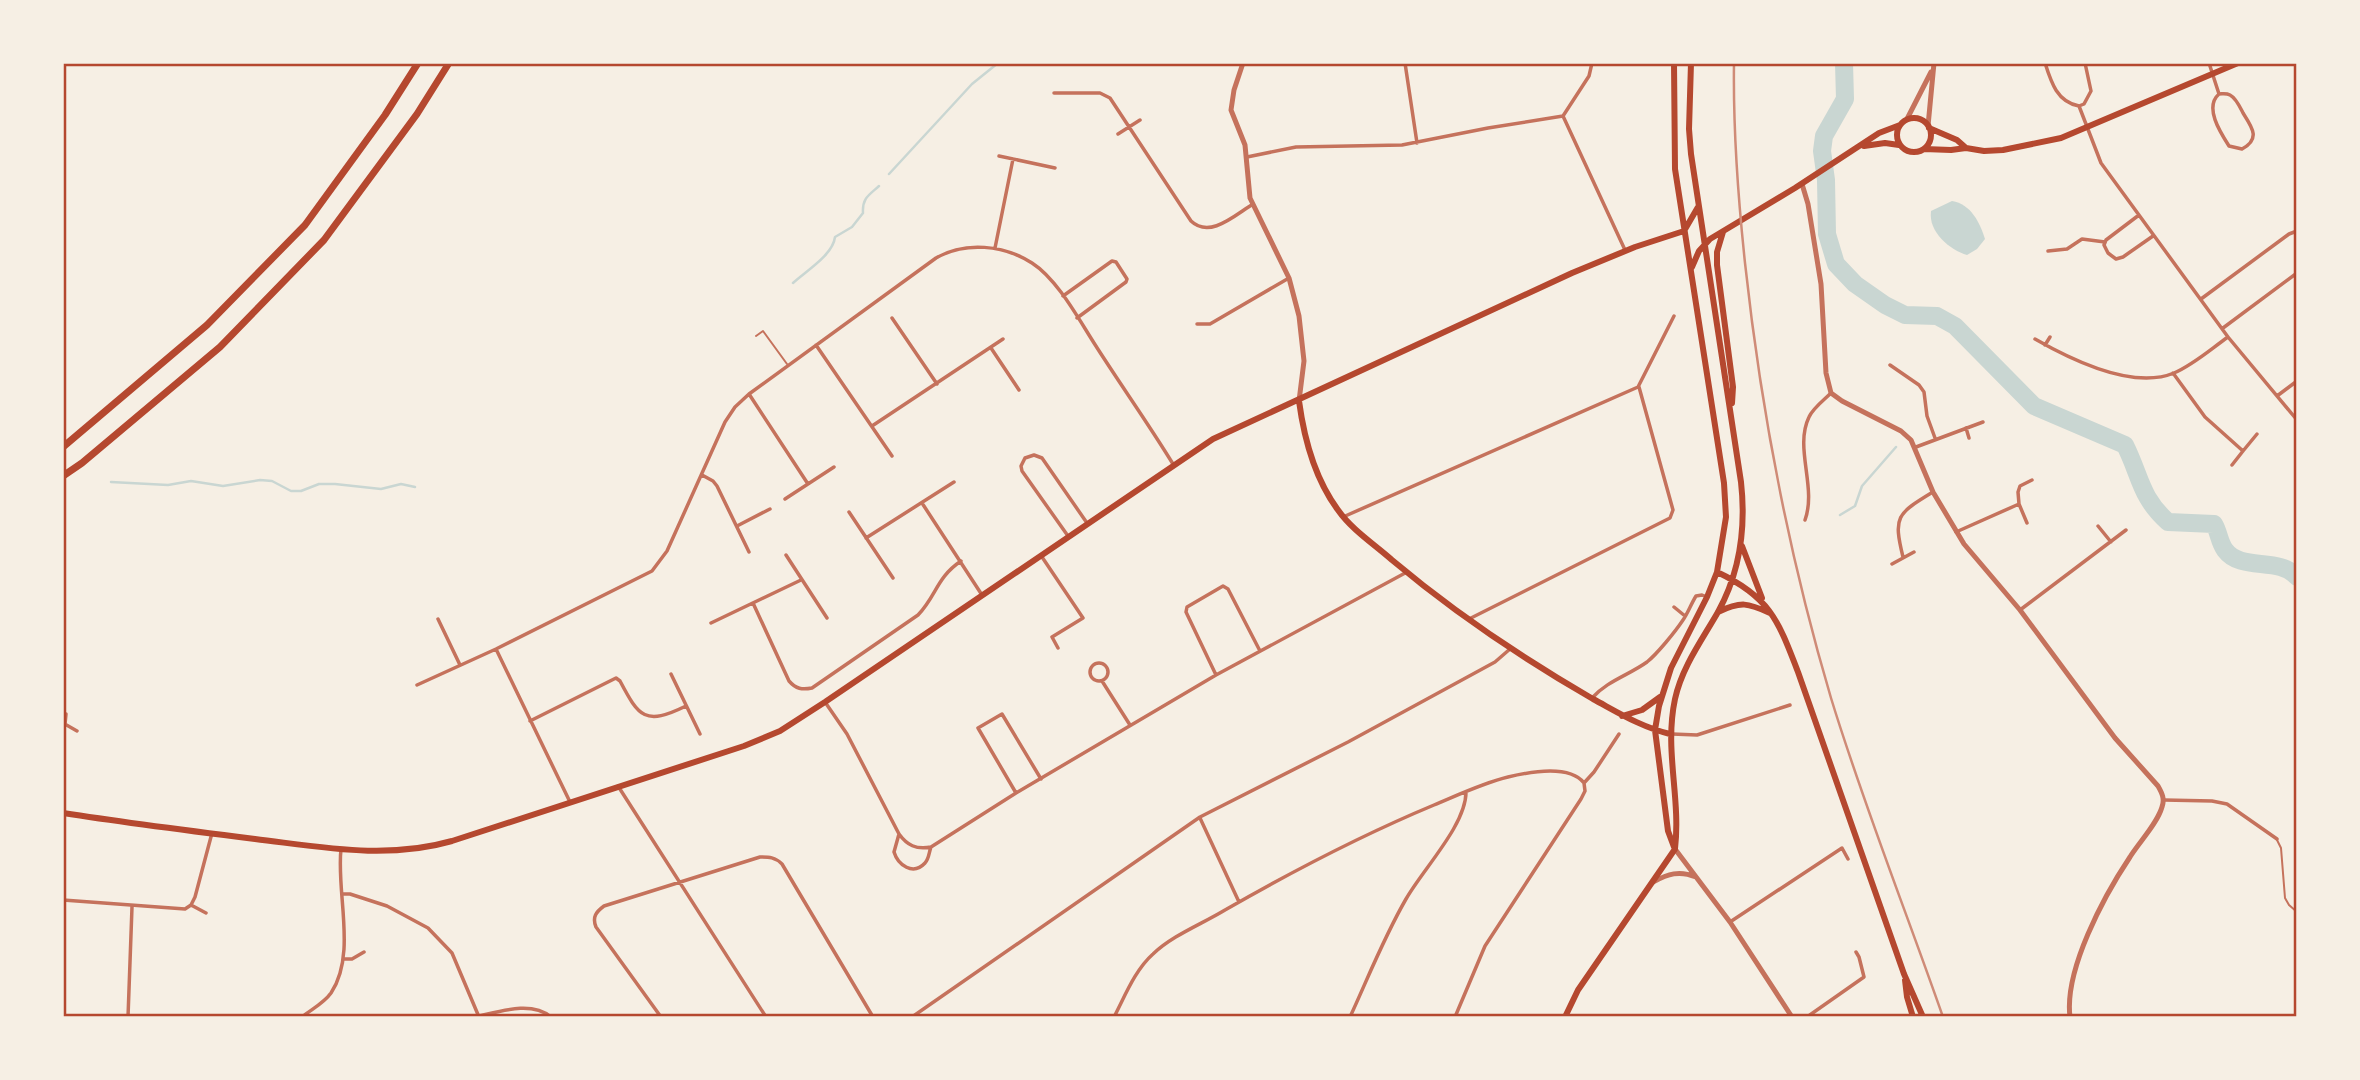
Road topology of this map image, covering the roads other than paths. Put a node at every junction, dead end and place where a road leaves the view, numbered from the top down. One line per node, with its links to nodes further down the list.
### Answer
1 (418, 63): 86 (highway)
2 (449, 63): 94 (highway)
3 (1243, 63): 31 (street)
4 (1405, 63): 25 (street)
5 (1592, 63): 17 (street)
6 (1674, 63): 38 (main road)
7 (1691, 63): 36 (main road)
8 (2045, 63): 16 (street)
9 (2085, 63): 16 (street)
10 (2209, 63): 13 (street)
11 (2238, 63): 13 (main road)
12 (1934, 65): 18 (street); 22 (street)
13 (2212, 74): 15 (street); 23 (main road)
14 (1054, 93): 21 (street)
15 (2219, 94): 15 (street)
16 (2078, 106): 23 (street)
17 (1563, 116): 25 (street); 45 (street)
18 (1907, 119): 20 (main road); 22 (main road)
19 (1140, 120): 21 (street)
20 (1900, 125): 26 (main road); 27 (main road)
21 (1129, 127): 24 (street); 35 (street)
22 (1929, 127): 28 (main road); 29 (main road)
23 (2086, 129): 28 (main road); 37 (street)
24 (1118, 134)
25 (1417, 143): 31 (street)
26 (1899, 145): 27 (main road); 29 (main road)
27 (1862, 146): 34 (main road)
28 (1966, 148): 29 (main road)
29 (1924, 149)
30 (999, 156): 32 (street)
31 (1247, 157): 35 (street)
32 (1013, 159): 33 (street); 44 (street)
33 (1055, 168)
34 (1802, 184): 40 (main road); 74 (street)
35 (1253, 204): 49 (street)
36 (1698, 207): 38 (main road); 43 (main road)
37 (2139, 215): 41 (street); 42 (street)
38 (1684, 231): 45 (main road); 47 (main road)
39 (2297, 231): 51 (street)
40 (1723, 232): 43 (main road); 78 (main road)
41 (2154, 235): 42 (street); 51 (street)
42 (2105, 242): 46 (street)
43 (1704, 244): 47 (main road); 78 (main road)
44 (995, 248): 50 (street); 62 (street)
45 (1626, 250): 77 (main road)
46 (2048, 251)
47 (1691, 269): 124 (main road)
48 (2297, 273): 56 (street)
49 (1289, 278): 55 (street); 77 (street)
50 (1063, 296): 54 (street); 54 (street)
51 (2201, 299): 56 (street)
52 (1674, 316): 72 (street)
53 (892, 318): 71 (street)
54 (1077, 318): 90 (street)
55 (1197, 324)
56 (2222, 328): 59 (street)
57 (756, 336): 65 (lane)
58 (2050, 337): 63 (street)
59 (2228, 337): 68 (street); 76 (street)
60 (1003, 339): 64 (street)
61 (2035, 339): 63 (street)
62 (817, 345): 65 (street); 81 (street)
63 (2045, 345): 68 (street)
64 (991, 348): 71 (street); 73 (street)
65 (788, 365): 75 (street)
66 (1891, 365): 69 (street)
67 (1916, 372): 69 (street)
68 (2173, 373): 88 (street)
69 (1912, 380): 84 (street)
70 (2297, 381): 76 (street)
71 (937, 384): 81 (street)
72 (1638, 387): 104 (street); 139 (street)
73 (1019, 390)
74 (1831, 393): 87 (street); 105 (street)
75 (749, 394): 93 (street); 97 (street)
76 (2277, 396): 79 (street)
77 (1299, 401): 90 (main road); 104 (main road)
78 (1732, 415): 115 (main road)
79 (2297, 419)
80 (1983, 422): 82 (street)
81 (872, 426): 89 (street)
82 (1966, 428): 84 (street); 85 (street)
83 (2257, 433): 88 (street)
84 (1935, 438): 87 (street)
85 (1969, 438)
86 (63, 447)
87 (1916, 447): 98 (street)
88 (2243, 451): 91 (street)
89 (892, 456)
90 (1173, 464): 106 (main road)
91 (2232, 464)
92 (834, 467): 97 (street)
93 (702, 475): 108 (street); 142 (street)
94 (63, 476)
95 (2032, 480): 101 (street)
96 (954, 482): 100 (street)
97 (808, 484): 99 (street)
98 (1933, 492): 111 (street); 120 (street)
99 (785, 499)
100 (922, 503): 113 (street); 121 (street)
101 (2019, 504): 107 (street); 111 (street)
102 (770, 509): 108 (street)
103 (849, 512): 113 (street)
104 (1343, 517): 123 (main road)
105 (1805, 520)
106 (1087, 523): 112 (main road); 112 (street)
107 (2027, 523)
108 (737, 526): 116 (street)
109 (2098, 526): 114 (street)
110 (2126, 530): 114 (street)
111 (1956, 532): 133 (street)
112 (1068, 536): 119 (main road)
113 (866, 538): 125 (street)
114 (2111, 542): 133 (street)
115 (1741, 544): 126 (main road); 130 (main road)
116 (749, 552)
117 (1914, 552): 120 (street)
118 (786, 555): 127 (street)
119 (1040, 555): 128 (main road); 141 (street)
120 (1903, 557): 122 (street)
121 (961, 561): 128 (street); 131 (street)
122 (1892, 564)
123 (1407, 572): 139 (main road); 144 (street)
124 (1717, 572): 126 (main road); 129 (main road)
125 (893, 578)
126 (1732, 579): 130 (main road); 134 (main road)
127 (801, 580): 131 (street); 137 (street)
128 (982, 595): 152 (main road)
129 (1707, 597): 136 (street); 150 (main road)
130 (1763, 602): 135 (main road)
131 (752, 603): 140 (street)
132 (1674, 607): 136 (street)
133 (2020, 610): 170 (street)
134 (1718, 612): 135 (main road); 164 (main road)
135 (1772, 614): 195 (main road)
136 (1685, 616): 151 (street)
137 (827, 618)
138 (438, 619): 145 (street)
139 (1469, 619): 143 (main road)
140 (711, 623)
141 (1058, 648)
142 (496, 649): 145 (street); 157 (street)
143 (1510, 649): 151 (main road); 173 (street)
144 (1260, 651): 147 (street); 147 (street)
145 (460, 665): 149 (street)
146 (671, 674): 154 (street)
147 (1216, 675): 159 (street)
148 (1102, 681): 148 (street); 159 (street)
149 (417, 685)
150 (1663, 694): 156 (main road); 160 (main road)
151 (1592, 698): 156 (main road)
152 (825, 702): 167 (main road); 175 (street)
153 (1790, 705): 164 (street)
154 (686, 706): 157 (street); 162 (street)
155 (66, 714): 158 (street)
156 (1622, 716): 160 (main road)
157 (530, 720): 171 (street)
158 (64, 724): 161 (street)
159 (1130, 725): 165 (street)
160 (1655, 730): 164 (main road); 179 (main road)
161 (77, 731)
162 (700, 734)
163 (1619, 734): 166 (street)
164 (1670, 734): 179 (main road)
165 (1041, 779): 169 (street); 169 (street)
166 (1584, 783): 168 (street); 207 (street)
167 (618, 786): 171 (main road); 182 (street)
168 (1466, 792): 186 (street); 206 (street)
169 (1016, 793): 177 (street)
170 (2164, 800): 176 (street); 213 (street)
171 (570, 803): 178 (main road)
172 (63, 813): 174 (main road)
173 (1200, 817): 186 (street); 196 (street)
174 (212, 833): 178 (main road); 187 (street)
175 (899, 834): 177 (street); 177 (street)
176 (2277, 839): 189 (lane)
177 (931, 847)
178 (341, 849): 184 (street)
179 (1675, 849): 181 (street); 183 (main road)
180 (1848, 859): 191 (street)
181 (1699, 879): 183 (street); 191 (street)
182 (680, 882): 201 (street); 202 (street); 203 (street)
183 (1653, 882): 208 (main road)
184 (342, 894): 194 (street); 199 (street)
185 (63, 900): 188 (street)
186 (1238, 902): 205 (street)
187 (191, 905): 188 (street); 190 (street)
188 (132, 907): 197 (street)
189 (2297, 912)
190 (206, 913)
191 (1730, 922): 209 (street)
192 (364, 952): 194 (street)
193 (1856, 952): 210 (street)
194 (342, 959): 198 (street)
195 (1904, 974): 211 (main road); 212 (main road)
196 (918, 1016): 204 (street)
197 (128, 1017)
198 (302, 1017)
199 (479, 1017): 200 (street)
200 (551, 1017)
201 (662, 1017)
202 (766, 1017)
203 (873, 1017)
204 (912, 1017)
205 (1114, 1017)
206 (1350, 1017)
207 (1455, 1017)
208 (1565, 1017)
209 (1792, 1017)
210 (1807, 1017)
211 (1913, 1017)
212 (1923, 1017)
213 (2070, 1017)

